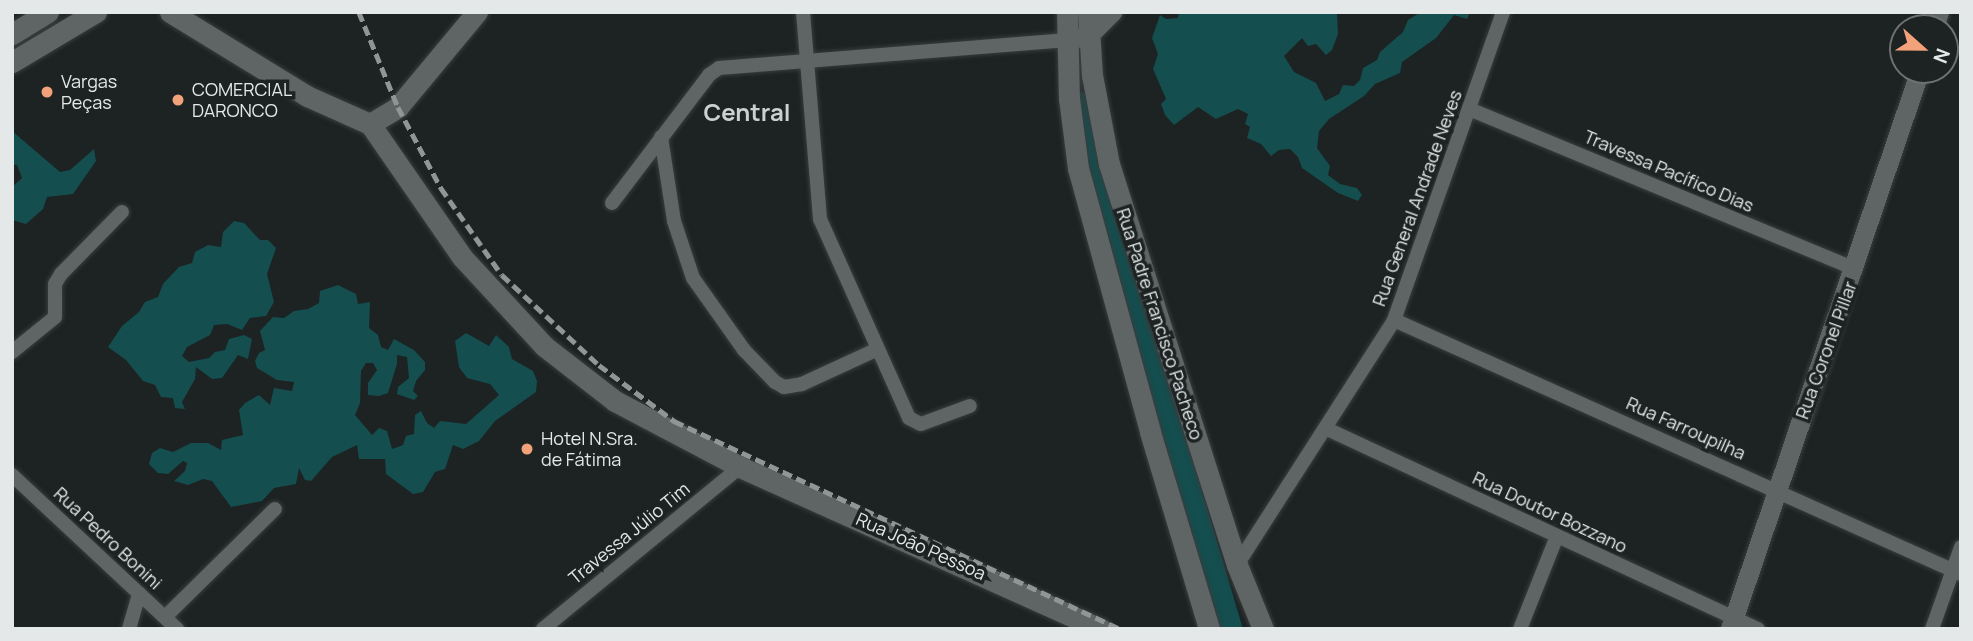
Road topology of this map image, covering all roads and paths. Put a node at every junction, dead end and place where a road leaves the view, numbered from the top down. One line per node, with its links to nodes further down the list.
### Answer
1 (48, 12): 10 (main road)
2 (96, 12): 14 (main road)
3 (170, 12): 17 (main road)
4 (477, 12): 17 (main road)
5 (803, 12): 13 (street)
6 (1067, 12): 12 (main road, Rua Padre Francisco Pacheco)
7 (1088, 12): 11 (main road, Rua Padre Francisco Pacheco)
8 (1112, 12): 11 (street)
9 (1503, 12): 16 (street, Rua General Andrade Neves)
10 (12, 34)
11 (1090, 35): 12 (street); 19 (main road, Rua Padre Francisco Pacheco)
12 (1068, 40): 13 (street); 20 (main road, Rua Padre Francisco Pacheco)
13 (806, 59): 18 (street); 25 (street)
14 (12, 62)
15 (1915, 84): 23 (street, Rua Coronel Pillar)
16 (1469, 109): 23 (street, Travessa Pacífico Dias); 24 (street, Rua General Andrade Neves)
17 (370, 124): 29 (main road, Rua João Pessoa)
18 (661, 137): 21 (street); 25 (street)
19 (1110, 164): 20 (main road); 35 (main road, Rua Padre Francisco Pacheco)
20 (1078, 168): 44 (main road, Rua Padre Francisco Pacheco)
21 (612, 203)
22 (122, 212): 26 (street)
23 (1855, 269): 31 (street, Rua Coronel Pillar)
24 (1394, 320): 28 (street, Rua General Andrade Neves); 31 (street, Rua Farroupilha)
25 (876, 349): 27 (street)
26 (12, 352)
27 (970, 406)
28 (1327, 429): 33 (street, Rua Doutor Bozzano); 35 (street, Rua General Andrade Neves)
29 (740, 467): 42 (street, Travessa Júlio Tim); 43 (main road, Rua João Pessoa)
30 (12, 475): 37 (street, Rua Pedro Bonini)
31 (1776, 489): 36 (street, Rua Farroupilha); 39 (street, Rua Coronel Pillar)
32 (275, 509): 38 (street)
33 (1557, 536): 39 (street, Rua Doutor Bozzano); 46 (street)
34 (1961, 547): 36 (street)
35 (1237, 565): 45 (main road, Rua Padre Francisco Pacheco)
36 (1957, 572): 48 (street)
37 (139, 593): 38 (street, Rua Pedro Bonini); 40 (street)
38 (164, 617): 41 (street, Rua Pedro Bonini)
39 (1732, 623): 47 (street, Rua Doutor Bozzano)
40 (129, 629)
41 (177, 629)
42 (543, 629)
43 (1101, 629)
44 (1209, 629)
45 (1263, 629)
46 (1520, 629)
47 (1758, 629)
48 (1932, 629)

